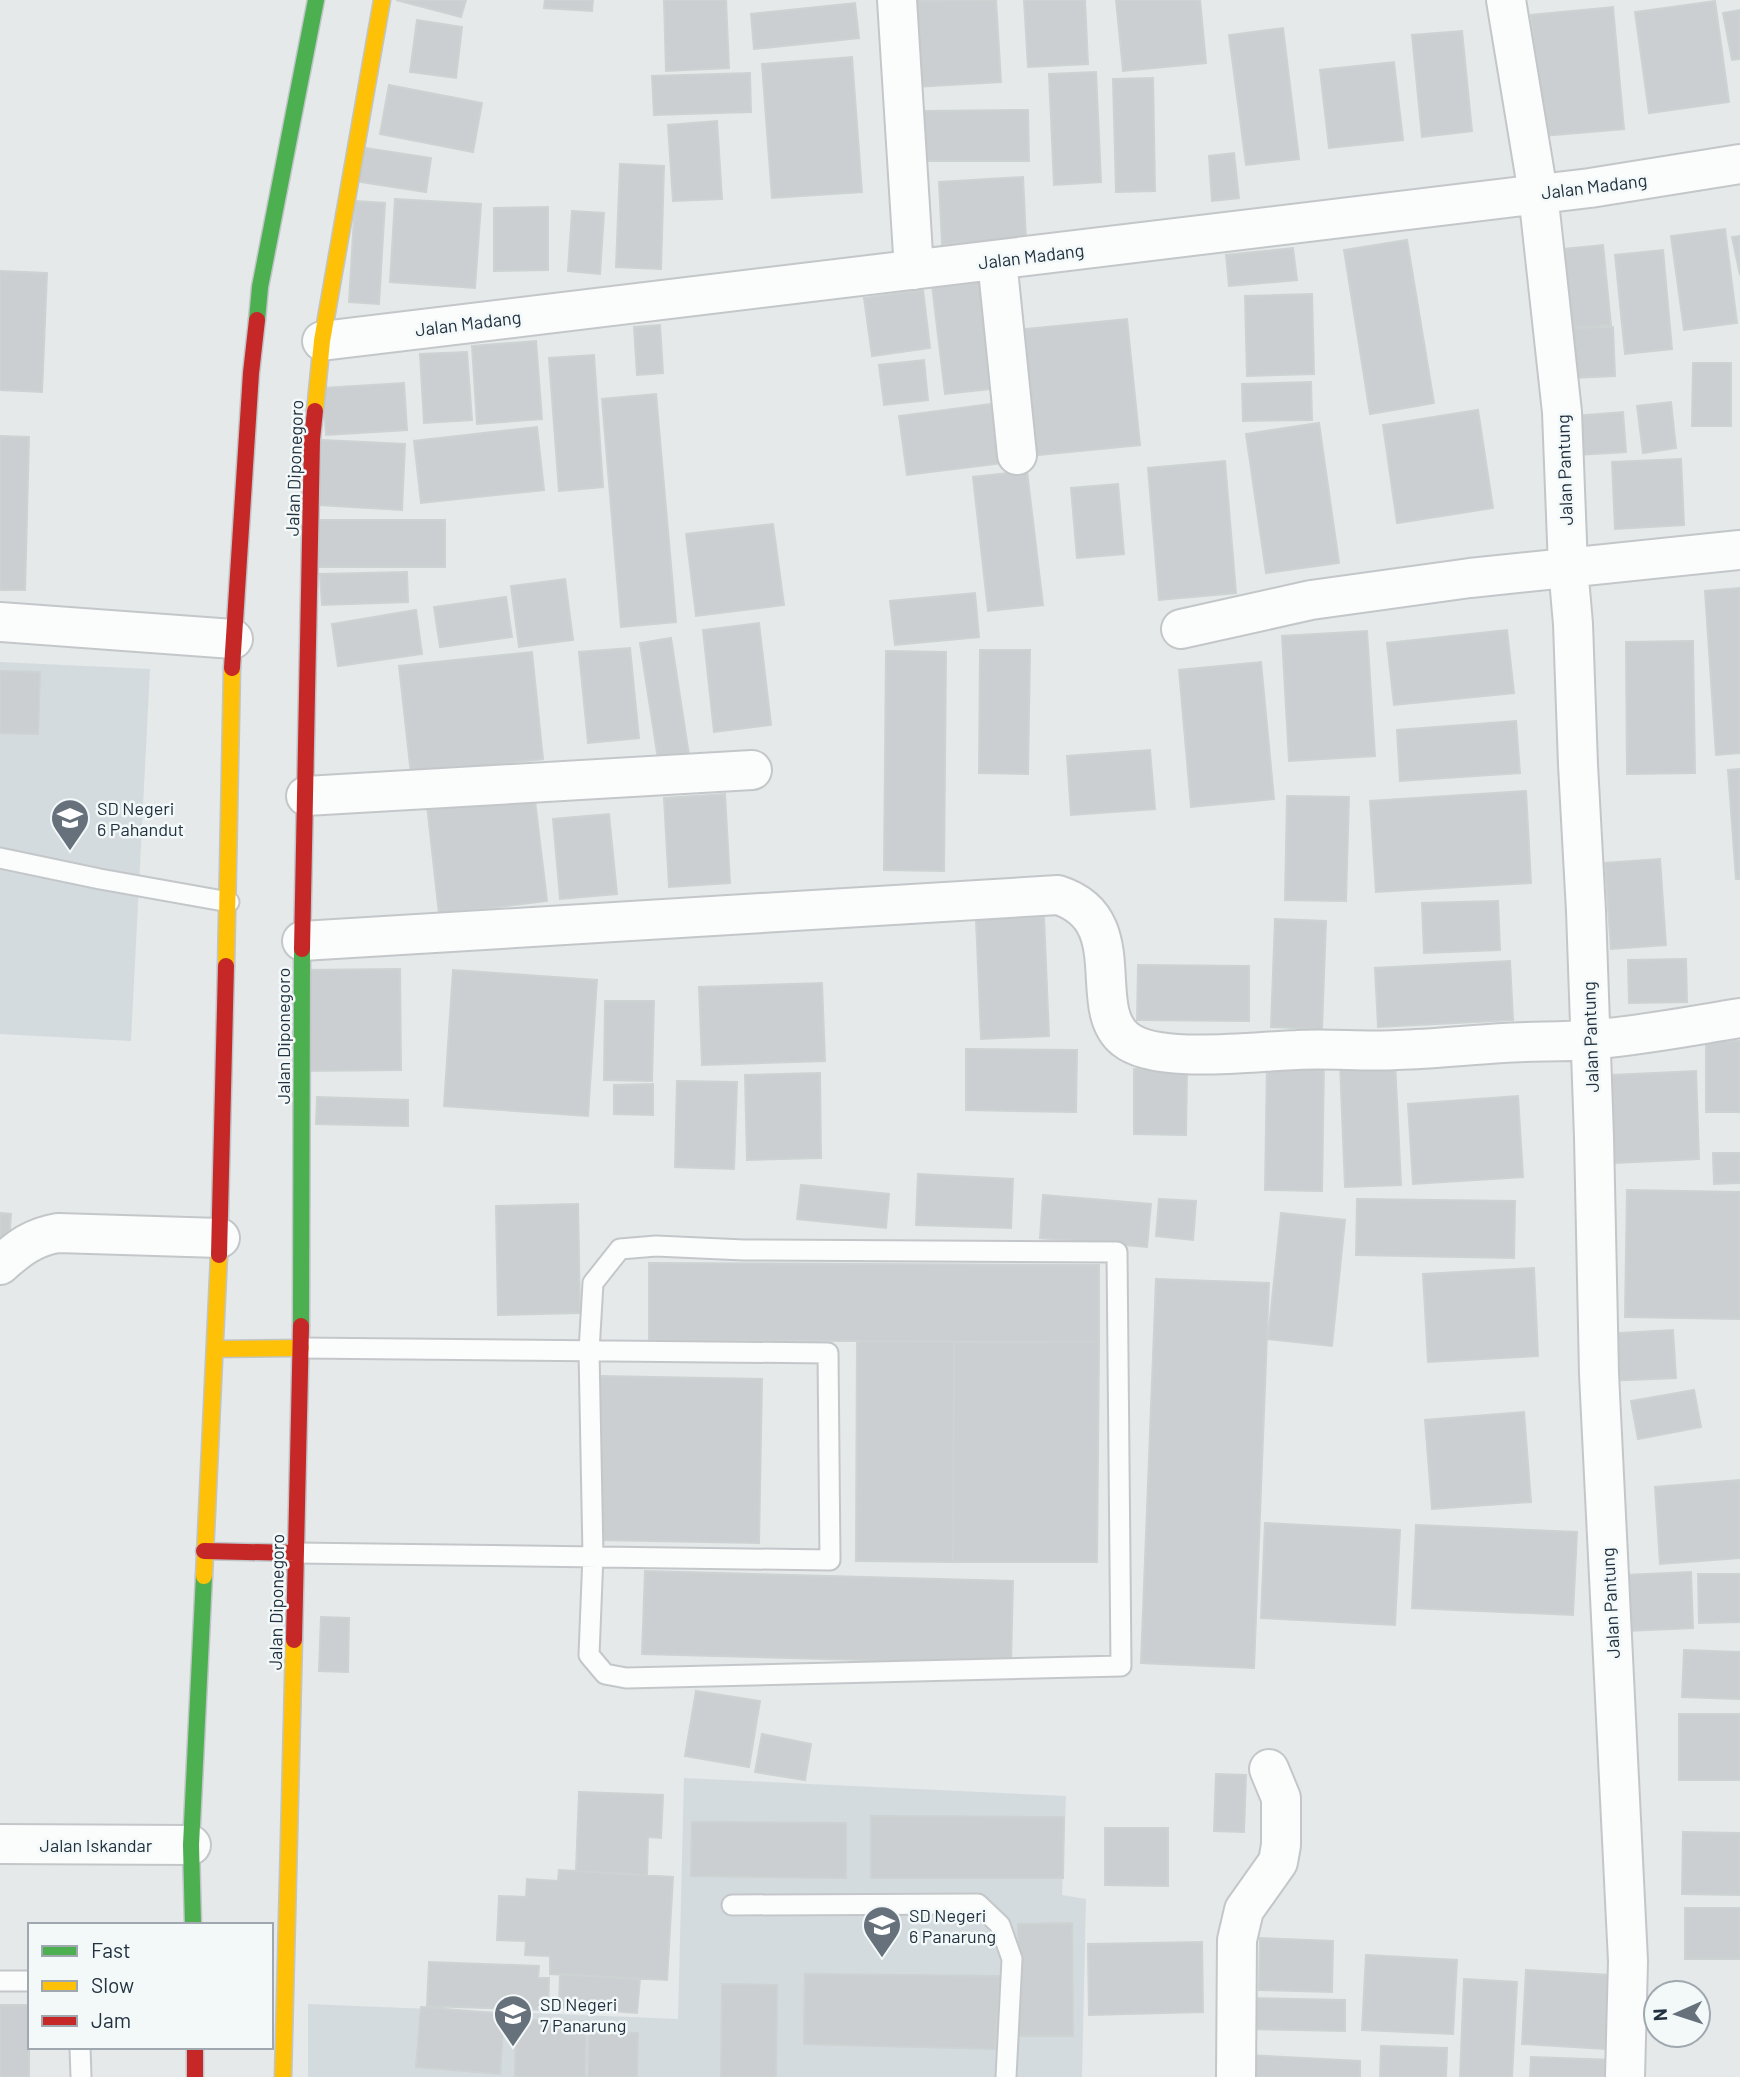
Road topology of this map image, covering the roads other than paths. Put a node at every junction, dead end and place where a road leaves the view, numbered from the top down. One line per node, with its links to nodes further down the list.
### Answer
1 (316, 0): 15 (main road)
2 (382, 0): 9 (main road, Jalan Diponegoro)
3 (897, 0): 8 (street)
4 (1506, 0): 6 (street, Jalan Pantung)
5 (1740, 164): 6 (street, Jalan Madang)
6 (1538, 193): 7 (street, Jalan Madang); 12 (street, Jalan Pantung)
7 (997, 260): 8 (street, Jalan Madang); 10 (street)
8 (914, 270): 9 (street, Jalan Madang)
9 (322, 341): 17 (main road, Jalan Diponegoro)
10 (1017, 455)
11 (1740, 550): 12 (street)
12 (1568, 568): 14 (street); 22 (street, Jalan Pantung)
13 (0, 622): 15 (street)
14 (1181, 629)
15 (233, 639): 19 (main road)
16 (752, 770): 17 (street)
17 (306, 796): 20 (main road, Jalan Diponegoro)
18 (0, 858): 19 (lane)
19 (229, 902): 23 (main road)
20 (302, 941): 22 (street); 25 (main road, Jalan Diponegoro)
21 (1740, 1018): 22 (street)
22 (1590, 1040): 45 (street, Jalan Pantung)
23 (220, 1238): 24 (street); 26 (main road)
24 (0, 1265)
25 (301, 1348): 26 (main road); 27 (lane); 29 (main road, Jalan Diponegoro)
26 (215, 1349): 28 (main road)
27 (589, 1351): 30 (lane); 30 (lane); 30 (lane)
28 (204, 1551): 29 (main road); 33 (main road)
29 (296, 1553): 30 (lane); 42 (main road, Jalan Diponegoro)
30 (593, 1555)
31 (1269, 1769): 44 (street)
32 (0, 1844): 33 (street, Jalan Iskandar)
33 (191, 1845): 35 (main road)
34 (732, 1905): 43 (lane)
35 (193, 1923)
36 (0, 1981): 37 (lane)
37 (28, 1981)
38 (80, 2049): 40 (lane)
39 (195, 2049): 41 (main road)
40 (81, 2077)
41 (195, 2077)
42 (284, 2077)
43 (1006, 2077)
44 (1236, 2077)
45 (1625, 2077)

